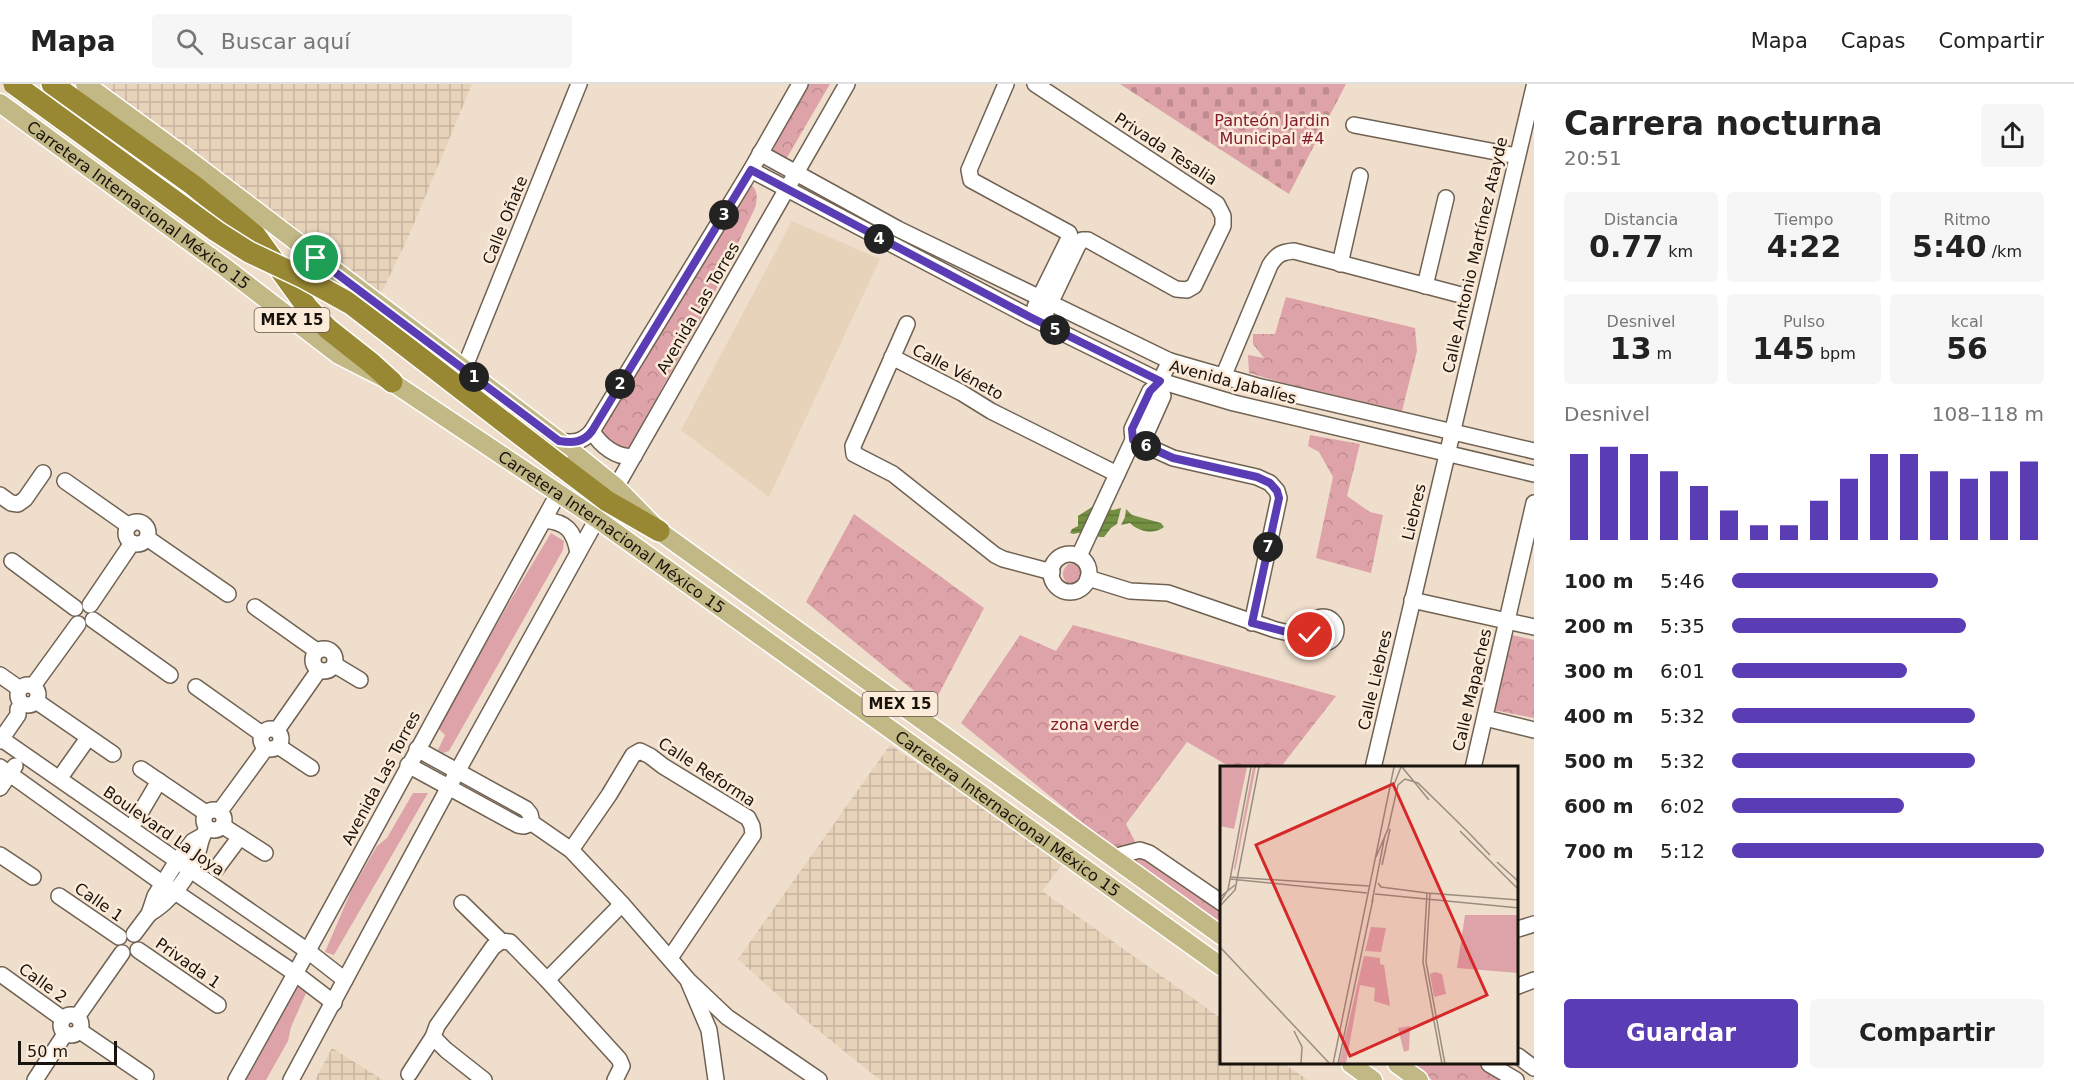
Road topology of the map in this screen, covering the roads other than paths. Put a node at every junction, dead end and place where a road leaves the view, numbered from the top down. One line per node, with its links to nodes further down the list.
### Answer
1 (14, 84): 54 (highway, MEX 15, bridge)
2 (52, 84): 31 (highway)
3 (85, 84): 29 (main road, MEX 15)
4 (579, 84): 29 (street, Calle Oñate)
5 (800, 84): 13 (street, Avenida Las Torres)
6 (847, 84): 16 (street, Avenida Las Torres)
7 (1006, 84): 20 (street, Privada Tesalia)
8 (1035, 84): 20 (street, Privada Tesalia)
9 (1534, 87): 12 (street, Calle Antonio Martínez Atayde)
10 (0, 103): 31 (main road, Carretera Internacional México 15 / MEX 15)
11 (1354, 125): 14 (street)
12 (1528, 139): 14 (street, Calle Antonio Martínez Atayde)
13 (760, 153): 15 (street, Avenida Las Torres); 16 (street, Avenida Jabalíes)
14 (1517, 156): 36 (street, Calle Antonio Martínez Atayde)
15 (751, 170): 18 (street, Avenida Jabalíes); 35 (street, Avenida Las Torres)
16 (796, 174): 18 (street, Avenida Las Torres); 24 (street, Avenida Jabalíes)
17 (1360, 176): 21 (street)
18 (786, 188): 25 (street, Avenida Jabalíes); 41 (street, Avenida Las Torres)
19 (1446, 198): 22 (street)
20 (1076, 236): 24 (street)
21 (1340, 264): 22 (street); 30 (street)
22 (1425, 286): 23 (street)
23 (1461, 295)
24 (1045, 301): 25 (street); 28 (street, Avenida Jabalíes)
25 (1035, 320): 32 (street, Avenida Jabalíes)
26 (907, 324): 27 (street)
27 (892, 357): 44 (street, Calle Véneto); 60 (street, Calle Véneto)
28 (1170, 361): 30 (street, Avenida Jabalíes); 32 (street)
29 (464, 369): 38 (main road, MEX 15)
30 (1223, 377): 33 (street, Avenida Jabalíes)
31 (392, 382): 48 (main road, Carretera Internacional México 15 / MEX 15)
32 (1159, 383): 34 (street, Avenida Jabalíes); 37 (street)
33 (1257, 387): 34 (street); 36 (street, Avenida Jabalíes)
34 (1253, 407): 40 (street, Avenida Jabalíes)
35 (592, 431): 38 (street); 41 (street)
36 (1452, 431): 39 (street, Avenida Jabalíes); 40 (street, Liebres)
37 (1133, 439): 44 (street); 67 (street)
38 (559, 441): 47 (main road, Carretera Internacional México 15 / MEX 15)
39 (1534, 451)
40 (1446, 454): 45 (street, Avenida Jabalíes); 63 (street, Liebres)
41 (634, 456): 47 (street, Avenida Las Torres)
42 (1534, 456): 45 (street)
43 (43, 473): 49 (street)
44 (1117, 474): 57 (street)
45 (1532, 474)
46 (65, 481): 53 (street)
47 (616, 487): 54 (main road, Carretera Internacional México 15 / MEX 15)
48 (558, 494): 51 (main road, Carretera Internacional México 15 / MEX 15); 52 (street, Avenida Las Torres)
49 (0, 495)
50 (1534, 503): 66 (street, Calle Mapaches)
51 (597, 519): 58 (street); 125 (main road, Carretera Internacional México 15 / MEX 15)
52 (544, 520): 58 (street); 83 (street, Avenida Las Torres)
53 (129, 526): 55 (street); 56 (street)
54 (659, 531): 104 (main road, Carretera Internacional México 15 / MEX 15)
55 (147, 538): 56 (street); 62 (street)
56 (132, 543): 65 (street)
57 (1082, 550): 60 (street); 61 (street)
58 (578, 553): 93 (street)
59 (12, 561): 65 (street)
60 (1052, 572): 61 (street)
61 (1088, 578): 67 (street)
62 (228, 594)
63 (1412, 600): 66 (street); 87 (street, Calle Liebres)
64 (255, 607): 70 (street)
65 (86, 611): 74 (street); 77 (street)
66 (1507, 620): 68 (street); 78 (street, Calle Mapaches)
67 (1252, 623): 69 (street)
68 (1534, 627)
69 (1309, 632)
70 (317, 651): 71 (street); 72 (street)
71 (335, 665): 72 (street); 75 (street)
72 (319, 670): 82 (street)
73 (0, 675): 77 (street)
74 (170, 675)
75 (360, 680)
76 (196, 687): 82 (street)
77 (26, 698): 80 (street); 81 (street)
78 (1485, 718): 79 (street); 88 (street, Calle Mapaches)
79 (1534, 730)
80 (0, 736): 84 (street, Boulevard La Joya)
81 (88, 738): 85 (street); 92 (street)
82 (271, 739): 89 (street); 98 (street)
83 (417, 749): 86 (street, Avenida Las Torres); 93 (street)
84 (19, 752): 91 (street); 105 (street, Boulevard La Joya)
85 (113, 754)
86 (408, 765): 96 (street); 122 (street, Avenida Las Torres)
87 (1373, 766)
88 (1473, 766)
89 (311, 768)
90 (141, 769): 94 (street)
91 (3, 771): 95 (street); 108 (street)
92 (64, 772)
93 (457, 772): 96 (street); 99 (street)
94 (159, 782): 97 (street); 98 (street)
95 (0, 788)
96 (449, 788): 99 (street); 128 (street)
97 (136, 820)
98 (212, 823): 100 (street); 105 (street)
99 (532, 823): 101 (street)
100 (240, 837): 102 (street); 106 (street)
101 (571, 850): 113 (street); 124 (street, Calle Reforma)
102 (264, 853)
103 (0, 855): 107 (street)
104 (1113, 857): 111 (street); 118 (main road, Carretera Internacional México 15 / MEX 15)
105 (183, 866): 108 (street); 109 (street); 122 (street, Boulevard La Joya)
106 (216, 869)
107 (33, 877)
108 (162, 883): 109 (street); 114 (street)
109 (175, 892): 114 (street); 126 (street)
110 (59, 896): 119 (street, Calle 1)
111 (1220, 902)
112 (462, 903): 120 (street)
113 (622, 904): 124 (street); 129 (street)
114 (149, 914): 117 (street)
115 (1534, 924): 116 (street)
116 (1519, 929)
117 (135, 934): 119 (street); 121 (street)
118 (1220, 935)
119 (119, 937): 123 (street)
120 (501, 941): 129 (street); 138 (street)
121 (138, 950): 123 (street); 134 (street, Privada 1)
122 (309, 952): 126 (street, Avenida Las Torres); 128 (street, Boulevard La Joya)
123 (122, 953): 136 (street)
124 (670, 958): 130 (street)
125 (1220, 966)
126 (296, 974): 133 (street); 148 (street, Avenida Las Torres)
127 (2, 975): 136 (street, Calle 2)
128 (345, 980): 133 (street)
129 (547, 980): 151 (street)
130 (688, 980): 135 (street); 137 (street)
131 (1534, 980): 132 (street)
132 (1519, 986)
133 (334, 1003): 149 (street)
134 (218, 1005)
135 (727, 1017): 137 (street); 146 (street)
136 (71, 1025): 145 (street, Calle 2); 147 (street)
137 (709, 1030): 152 (street)
138 (434, 1037): 144 (street); 150 (street)
139 (1519, 1057): 143 (street)
140 (1352, 1065): 153 (main road)
141 (1398, 1065): 154 (main road)
142 (1491, 1065): 155 (street)
143 (1534, 1068)
144 (409, 1074)
145 (146, 1076)
146 (818, 1079)
147 (34, 1080)
148 (236, 1080)
149 (291, 1080)
150 (484, 1080)
151 (615, 1080)
152 (716, 1080)
153 (1373, 1080)
154 (1419, 1080)
155 (1516, 1080)

